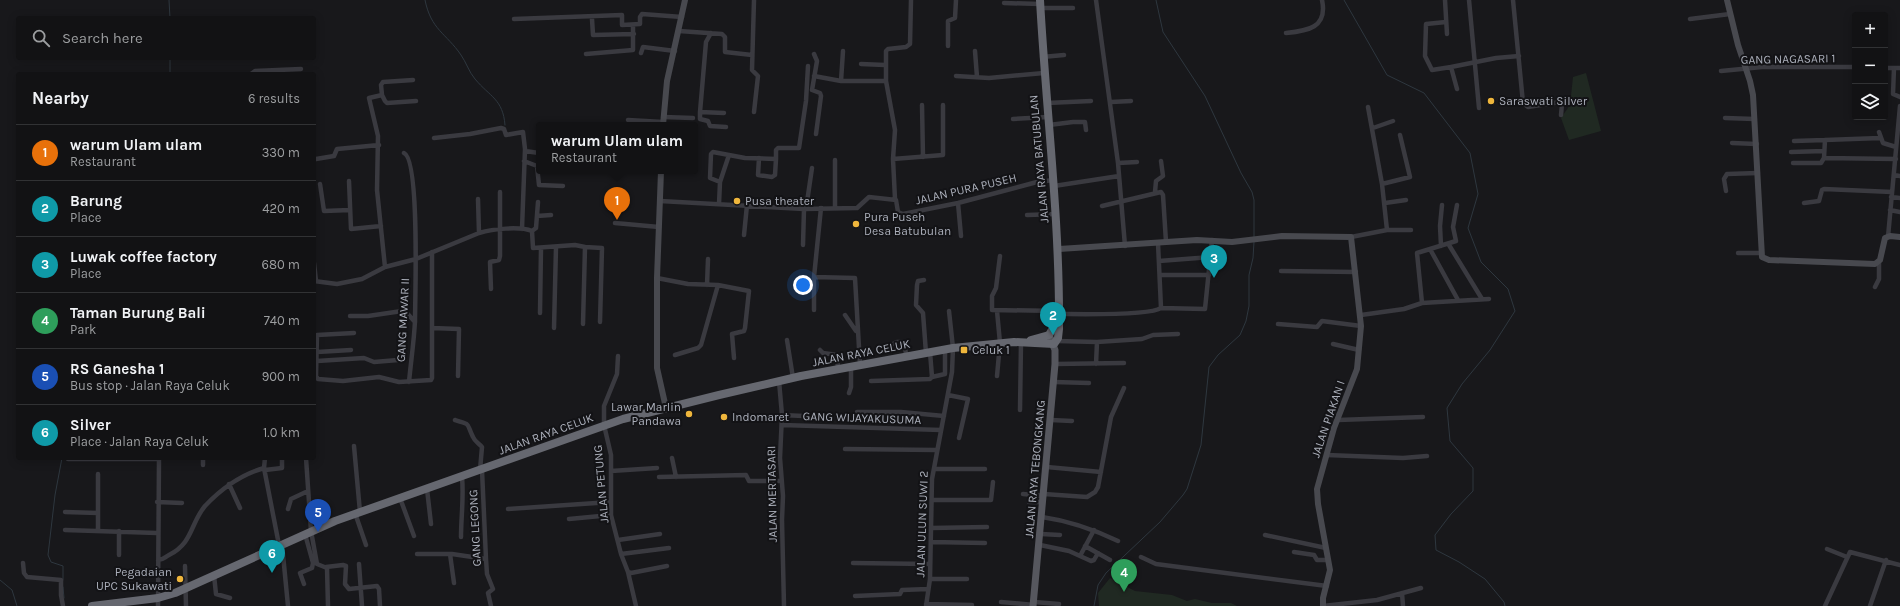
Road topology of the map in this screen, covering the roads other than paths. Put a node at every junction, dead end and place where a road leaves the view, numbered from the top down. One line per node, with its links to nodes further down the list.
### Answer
1 (685, 0): 15 (street)
2 (754, 0): 33 (street)
3 (911, 0): 39 (street)
4 (956, 0): 26 (street)
5 (1096, 0): 63 (street)
6 (1322, 0): 23 (street)
7 (1445, 0): 19 (street)
8 (1469, 0): 37 (street)
9 (1513, 0): 35 (street)
10 (1727, 0): 14 (street)
11 (1004, 3): 12 (street)
12 (1040, 4): 13 (street); 36 (highway, JALAN RAYA BATUBULAN)
13 (1073, 8)
14 (1730, 14): 18 (street); 47 (street)
15 (682, 17): 20 (street); 21 (street)
16 (514, 19): 20 (street)
17 (592, 19): 24 (street)
18 (1690, 19)
19 (1446, 22): 25 (street); 41 (street)
20 (634, 26): 24 (street)
21 (679, 31): 22 (street); 27 (street)
22 (711, 33): 33 (street); 70 (street)
23 (1286, 33)
24 (634, 34): 31 (street)
25 (1447, 34)
26 (948, 46)
27 (674, 51): 30 (street); 79 (street)
28 (843, 51): 55 (street)
29 (975, 51): 53 (street)
30 (641, 53)
31 (586, 54)
32 (814, 54): 51 (street)
33 (752, 55): 71 (street)
34 (1064, 55): 36 (street)
35 (1519, 56): 37 (street); 73 (street)
36 (1042, 57): 50 (highway, JALAN RAYA BATUBULAN)
37 (1475, 61): 41 (street); 69 (street)
38 (861, 64): 39 (street)
39 (885, 65): 56 (street)
40 (808, 66): 106 (street)
41 (1451, 67): 57 (street)
42 (1852, 68): 47 (street, GANG NAGASARI 1)
43 (1888, 68): 44 (street)
44 (1894, 68): 45 (street); 59 (street)
45 (1900, 68)
46 (301, 69): 49 (street)
47 (1746, 69): 48 (street, GANG NAGASARI 1); 77 (street)
48 (1721, 71)
49 (264, 72)
50 (1044, 73): 53 (street); 64 (highway, JALAN RAYA BATUBULAN)
51 (814, 76): 55 (street); 86 (street)
52 (956, 76): 53 (street)
53 (977, 77)
54 (413, 80): 58 (street)
55 (841, 81): 56 (street)
56 (886, 81): 107 (street)
57 (1457, 89)
58 (382, 95): 60 (street); 94 (street)
59 (1900, 97)
60 (416, 101)
61 (1091, 101): 64 (street)
62 (1131, 101): 63 (street)
63 (1111, 102): 113 (street)
64 (1047, 103): 80 (highway, JALAN RAYA BATUBULAN)
65 (922, 104): 102 (street)
66 (943, 105): 102 (street)
67 (1900, 106): 95 (street)
68 (1368, 107): 83 (street)
69 (1479, 108)
70 (700, 112): 72 (street); 82 (street)
71 (754, 112)
72 (724, 113)
73 (1561, 115)
74 (692, 118): 79 (street)
75 (1725, 118): 77 (street)
76 (1013, 119): 80 (street)
77 (1755, 119): 93 (street)
78 (628, 120): 79 (street)
79 (663, 121)
80 (1049, 121): 84 (street); 125 (highway, JALAN RAYA BATUBULAN)
81 (1393, 121): 83 (street)
82 (726, 128)
83 (1373, 128): 127 (street)
84 (1086, 130)
85 (1879, 132): 89 (street)
86 (816, 134)
87 (1400, 135): 127 (street)
88 (434, 138): 96 (street)
89 (1880, 138): 90 (street); 95 (street)
90 (1825, 140): 91 (street); 97 (street)
91 (1794, 141)
92 (1732, 143): 93 (street)
93 (1757, 144): 117 (street)
94 (379, 145): 105 (street); 159 (street)
95 (1897, 145): 108 (street)
96 (525, 151): 100 (street); 110 (street)
97 (1824, 151): 98 (street); 104 (street)
98 (1791, 152)
99 (404, 153): 189 (street, GANG MAWAR II)
100 (536, 153)
101 (729, 155): 103 (street); 124 (street); 124 (street)
102 (924, 157): 107 (street)
103 (759, 158): 106 (street); 106 (street)
104 (1824, 158): 108 (street); 114 (street)
105 (316, 159)
106 (776, 159)
107 (893, 159): 135 (street)
108 (1896, 159): 120 (street)
109 (835, 160): 149 (street)
110 (524, 161): 115 (street); 162 (street)
111 (1162, 161): 131 (street)
112 (1137, 162): 113 (street)
113 (1118, 163): 121 (street)
114 (1793, 163)
115 (536, 167)
116 (812, 168): 150 (street)
117 (1758, 173): 129 (street); 186 (street)
118 (538, 174): 128 (street)
119 (661, 174): 137 (street)
120 (1894, 175): 122 (street); 132 (street)
121 (1119, 176): 125 (street, JALAN PURA PUSEH); 138 (street)
122 (1900, 176)
123 (350, 181): 151 (street)
124 (720, 182): 142 (street)
125 (1054, 183): 140 (street, JALAN PURA PUSEH); 154 (highway, JALAN RAYA BATUBULAN)
126 (320, 184): 151 (street)
127 (1382, 184): 143 (street)
128 (563, 186)
129 (1726, 191)
130 (500, 192): 161 (street)
131 (1155, 192): 138 (street); 173 (street)
132 (1892, 194): 133 (street); 141 (street); 152 (street)
133 (1900, 198)
134 (478, 199): 166 (street)
135 (894, 199): 140 (street, JALAN PURA PUSEH); 149 (street)
136 (1406, 200): 143 (street)
137 (660, 201): 142 (street); 160 (street)
138 (1122, 201): 147 (street); 177 (street)
139 (538, 202): 157 (street)
140 (958, 203): 168 (street)
141 (1804, 203)
142 (719, 204): 144 (street)
143 (1384, 204): 163 (street)
144 (747, 205): 150 (street); 167 (street)
145 (1442, 205): 178 (street)
146 (1457, 205): 176 (street)
147 (1102, 206)
148 (821, 208): 149 (street); 150 (street); 198 (street)
149 (835, 208)
150 (805, 209): 175 (street)
151 (350, 210): 159 (street)
152 (1890, 210): 153 (street); 170 (street)
153 (1900, 212)
154 (1056, 214): 156 (street); 182 (highway, JALAN RAYA BATUBULAN)
155 (551, 215): 157 (street)
156 (1026, 215)
157 (537, 216): 165 (street)
158 (615, 223): 160 (street)
159 (381, 226): 193 (street)
160 (659, 227): 199 (street)
161 (499, 229): 162 (street); 166 (street); 205 (street)
162 (522, 229): 165 (street)
163 (1388, 230): 164 (street); 169 (street)
164 (1411, 230)
165 (532, 231): 181 (street)
166 (479, 233): 184 (street)
167 (744, 235)
168 (962, 236)
169 (1351, 237): 172 (street); 195 (street, JALAN PIAKAN I)
170 (1888, 237): 171 (street); 192 (street)
171 (1900, 237)
172 (1212, 240): 173 (street); 188 (street)
173 (1166, 242): 174 (street)
174 (1158, 243): 177 (street); 191 (street)
175 (803, 245)
176 (1449, 245): 178 (street); 206 (street)
177 (1125, 246): 182 (street)
178 (1441, 246): 183 (street)
179 (556, 247): 180 (street); 181 (street); 225 (street)
180 (585, 247): 220 (street); 221 (street)
181 (541, 248): 214 (street)
182 (1058, 249): 215 (highway, JALAN RAYA BATUBULAN)
183 (1430, 249): 208 (street); 209 (street)
184 (432, 252): 189 (street); 224 (street)
185 (1738, 253): 186 (street)
186 (1762, 253): 192 (street)
187 (1000, 256): 213 (street)
188 (1211, 257): 191 (street); 197 (street)
189 (416, 259): 193 (street); 219 (street, GANG MAWAR II)
190 (708, 259): 202 (street)
191 (1160, 261): 196 (street)
192 (1879, 262): 204 (street)
193 (385, 267): 201 (street)
194 (1281, 271): 195 (street)
195 (1356, 272): 217 (street, JALAN PIAKAN I)
196 (1160, 275): 197 (street); 210 (street)
197 (1209, 276): 210 (street)
198 (814, 277): 211 (street); 251 (street)
199 (657, 278): 202 (street); 265 (street)
200 (924, 280): 241 (street)
201 (316, 281)
202 (707, 285): 203 (street)
203 (718, 285): 243 (street); 245 (street)
204 (1875, 287)
205 (491, 289)
206 (1482, 299): 207 (street); 208 (street)
207 (1489, 299)
208 (1458, 300): 209 (street)
209 (1422, 303): 217 (street)
210 (1161, 308): 215 (street)
211 (814, 310)
212 (949, 311): 236 (street)
213 (997, 311): 215 (street); 232 (street)
214 (540, 313)
215 (1059, 314): 228 (highway, JALAN RAYA BATUBULAN); 233 (highway, JALAN RAYA BATUBULAN)
216 (845, 315): 251 (street)
217 (1361, 315): 223 (street, JALAN PIAKAN I)
218 (350, 316): 219 (street)
219 (414, 322): 259 (street, GANG MAWAR II)
220 (600, 322)
221 (583, 324)
222 (1278, 324): 223 (street)
223 (1361, 326): 239 (street, JALAN PIAKAN I)
224 (432, 328): 253 (street); 259 (street)
225 (554, 328)
226 (354, 333): 240 (street)
227 (1178, 334): 231 (street)
228 (1050, 335): 230 (highway, JALAN RAYA CELUK); 233 (main road, JALAN RAYA TEBONGKANG)
229 (786, 340): 256 (street)
230 (1023, 342): 232 (highway, JALAN RAYA CELUK); 233 (highway, JALAN RAYA CELUK); 266 (street)
231 (1097, 342): 233 (street); 250 (street)
232 (1000, 343): 236 (highway, JALAN RAYA CELUK); 254 (street)
233 (1055, 343): 249 (main road, JALAN RAYA TEBONGKANG)
234 (893, 344): 242 (street)
235 (1333, 344): 239 (street)
236 (949, 349): 241 (highway, JALAN RAYA CELUK); 255 (street); 264 (street, JALAN ULUN SUWI 2)
237 (351, 350): 240 (street)
238 (820, 350): 252 (street)
239 (1359, 350): 274 (street, JALAN PIAKAN I)
240 (317, 352): 247 (street)
241 (928, 352): 251 (highway, JALAN RAYA CELUK); 255 (street)
242 (906, 354)
243 (675, 355)
244 (618, 356): 276 (street, JALAN PETUNG)
245 (734, 358)
246 (398, 360): 247 (street)
247 (317, 361): 259 (street)
248 (1124, 363): 250 (street)
249 (1055, 364): 250 (street); 260 (main road, JALAN RAYA TEBONGKANG)
250 (1096, 364)
251 (856, 365): 252 (highway, JALAN RAYA CELUK); 263 (street)
252 (838, 369): 256 (highway, JALAN RAYA CELUK)
253 (458, 376)
254 (997, 376)
255 (932, 377): 258 (street)
256 (793, 378): 257 (highway, JALAN RAYA CELUK)
257 (779, 381): 265 (highway, JALAN RAYA CELUK); 268 (street, JALAN MERTASARI)
258 (871, 381)
259 (409, 382)
260 (1054, 382): 261 (street); 273 (main road, JALAN RAYA TEBONGKANG)
261 (1088, 383)
262 (1124, 388): 299 (street)
263 (849, 393)
264 (948, 395): 269 (street, JALAN ULUN SUWI 2); 279 (street)
265 (666, 408): 276 (highway, JALAN RAYA CELUK)
266 (1020, 410)
267 (857, 412): 269 (street)
268 (782, 415): 270 (street); 277 (street, JALAN MERTASARI)
269 (944, 416): 278 (street, JALAN ULUN SUWI 2)
270 (826, 417)
271 (1423, 417): 274 (street)
272 (455, 420): 297 (street, GANG LEGONG)
273 (1051, 420): 275 (street); 292 (main road, JALAN RAYA TEBONGKANG)
274 (1338, 420): 283 (street, JALAN PIAKAN I)
275 (1072, 421)
276 (604, 425): 297 (highway, JALAN RAYA CELUK); 298 (street, JALAN PETUNG)
277 (782, 425): 278 (street, GANG WIJAYAKUSUMA); 304 (street, JALAN MERTASARI)
278 (941, 430): 282 (street, JALAN ULUN SUWI 2)
279 (959, 438)
280 (354, 446): 322 (street)
281 (845, 449): 282 (street)
282 (936, 450): 295 (street, JALAN ULUN SUWI 2)
283 (1327, 455): 284 (street); 350 (street, JALAN PIAKAN I)
284 (1427, 456)
285 (672, 458): 303 (street)
286 (159, 460): 313 (street)
287 (203, 460): 291 (street)
288 (265, 460): 294 (street)
289 (282, 460): 294 (street)
290 (306, 460): 308 (street)
291 (203, 465)
292 (1047, 467): 299 (street); 310 (main road, JALAN RAYA TEBONGKANG)
293 (657, 468): 298 (street)
294 (265, 469): 306 (street); 345 (street)
295 (934, 469): 296 (street); 312 (street, JALAN ULUN SUWI 2)
296 (985, 469)
297 (481, 470): 301 (highway, JALAN RAYA CELUK); 361 (street, GANG LEGONG)
298 (611, 471): 314 (street, JALAN PETUNG)
299 (1101, 472): 310 (street)
300 (98, 474): 321 (street)
301 (462, 477): 307 (highway, JALAN RAYA CELUK); 340 (street)
302 (659, 477): 303 (street)
303 (676, 477): 304 (street)
304 (781, 481): 403 (street, JALAN MERTASARI)
305 (993, 482): 312 (street)
306 (229, 484): 317 (street); 362 (street)
307 (427, 489): 311 (highway, JALAN RAYA CELUK); 326 (street)
308 (308, 491): 318 (street); 334 (street)
309 (1023, 494): 310 (street)
310 (1044, 497): 315 (street); 324 (main road, JALAN RAYA TEBONGKANG)
311 (400, 498): 322 (highway, JALAN RAYA CELUK); 339 (street)
312 (932, 500): 328 (street, JALAN ULUN SUWI 2)
313 (157, 502): 316 (street); 333 (street)
314 (611, 502): 319 (street); 323 (street, JALAN PETUNG)
315 (1029, 502)
316 (182, 503)
317 (240, 508)
318 (288, 509)
319 (508, 509)
320 (65, 512): 321 (street)
321 (98, 513): 330 (street)
322 (358, 513): 334 (highway, JALAN RAYA CELUK); 346 (street)
323 (612, 516): 325 (street); 341 (street, JALAN PETUNG)
324 (1042, 518): 331 (street); 336 (main road, JALAN RAYA TEBONGKANG)
325 (569, 519)
326 (431, 524)
327 (986, 527): 328 (street)
328 (932, 528): 343 (street, JALAN ULUN SUWI 2)
329 (65, 530): 330 (street)
330 (98, 530): 332 (street)
331 (1094, 530): 342 (street); 348 (street)
332 (119, 531): 333 (street); 357 (street)
333 (158, 533): 362 (street)
334 (308, 534): 345 (highway, JALAN RAYA CELUK); 373 (street); 379 (street)
335 (660, 534): 341 (street)
336 (1041, 534): 337 (street); 347 (main road, JALAN RAYA TEBONGKANG)
337 (1060, 535)
338 (1265, 535): 350 (street)
339 (414, 536)
340 (461, 537)
341 (618, 540): 356 (street, JALAN PETUNG)
342 (1118, 541)
343 (931, 542): 344 (street); 369 (street, JALAN ULUN SUWI 2)
344 (985, 543)
345 (280, 544): 375 (highway, JALAN RAYA CELUK); 397 (street)
346 (366, 545)
347 (1040, 545): 358 (street); 390 (main road, JALAN RAYA TEBONGKANG)
348 (1085, 546): 353 (street); 358 (street)
349 (668, 548): 356 (street)
350 (1326, 548): 364 (street, JALAN PIAKAN I)
351 (1827, 549): 360 (street)
352 (1294, 552): 364 (street)
353 (1098, 553): 358 (street); 363 (street)
354 (417, 554): 355 (street)
355 (450, 554): 361 (street); 378 (street)
356 (621, 554): 374 (street, JALAN PETUNG)
357 (119, 555)
358 (1080, 556)
359 (1141, 557): 380 (street)
360 (1847, 557): 365 (street); 406 (street)
361 (486, 559): 401 (street, GANG LEGONG)
362 (158, 560): 388 (street)
363 (1110, 560)
364 (1328, 560): 380 (street, JALAN PIAKAN I)
365 (1886, 560): 370 (street); 407 (street)
366 (23, 563): 394 (street)
367 (853, 563): 369 (street)
368 (359, 564): 382 (street)
369 (930, 564): 376 (street, JALAN ULUN SUWI 2)
370 (1900, 565)
371 (185, 566): 381 (street)
372 (667, 566): 374 (street)
373 (326, 567): 382 (street); 398 (street)
374 (628, 572): 402 (street, JALAN PETUNG)
375 (214, 574): 381 (highway, JALAN RAYA CELUK); 387 (street)
376 (930, 579): 377 (street); 384 (street, JALAN ULUN SUWI 2)
377 (967, 579)
378 (454, 583)
379 (304, 584)
380 (1327, 586): 404 (street, JALAN PIAKAN I)
381 (186, 588): 388 (highway, JALAN RAYA CELUK); 396 (street)
382 (361, 588): 399 (street); 400 (street)
383 (1421, 588): 385 (street)
384 (928, 589): 386 (street); 392 (street, JALAN ULUN SUWI 2)
385 (1402, 593): 404 (street); 405 (street)
386 (855, 596)
387 (230, 598)
388 (158, 602): 395 (highway, JALAN RAYA CELUK)
389 (1001, 602): 390 (street)
390 (1034, 604): 391 (street)
391 (1059, 604)
392 (926, 605): 393 (street)
393 (972, 605)
394 (63, 606)
395 (92, 606)
396 (186, 606)
397 (288, 606)
398 (328, 606)
399 (362, 606)
400 (380, 606)
401 (490, 606)
402 (636, 606)
403 (784, 606)
404 (1323, 606)
405 (1403, 606)
406 (1826, 606)
407 (1870, 606)

